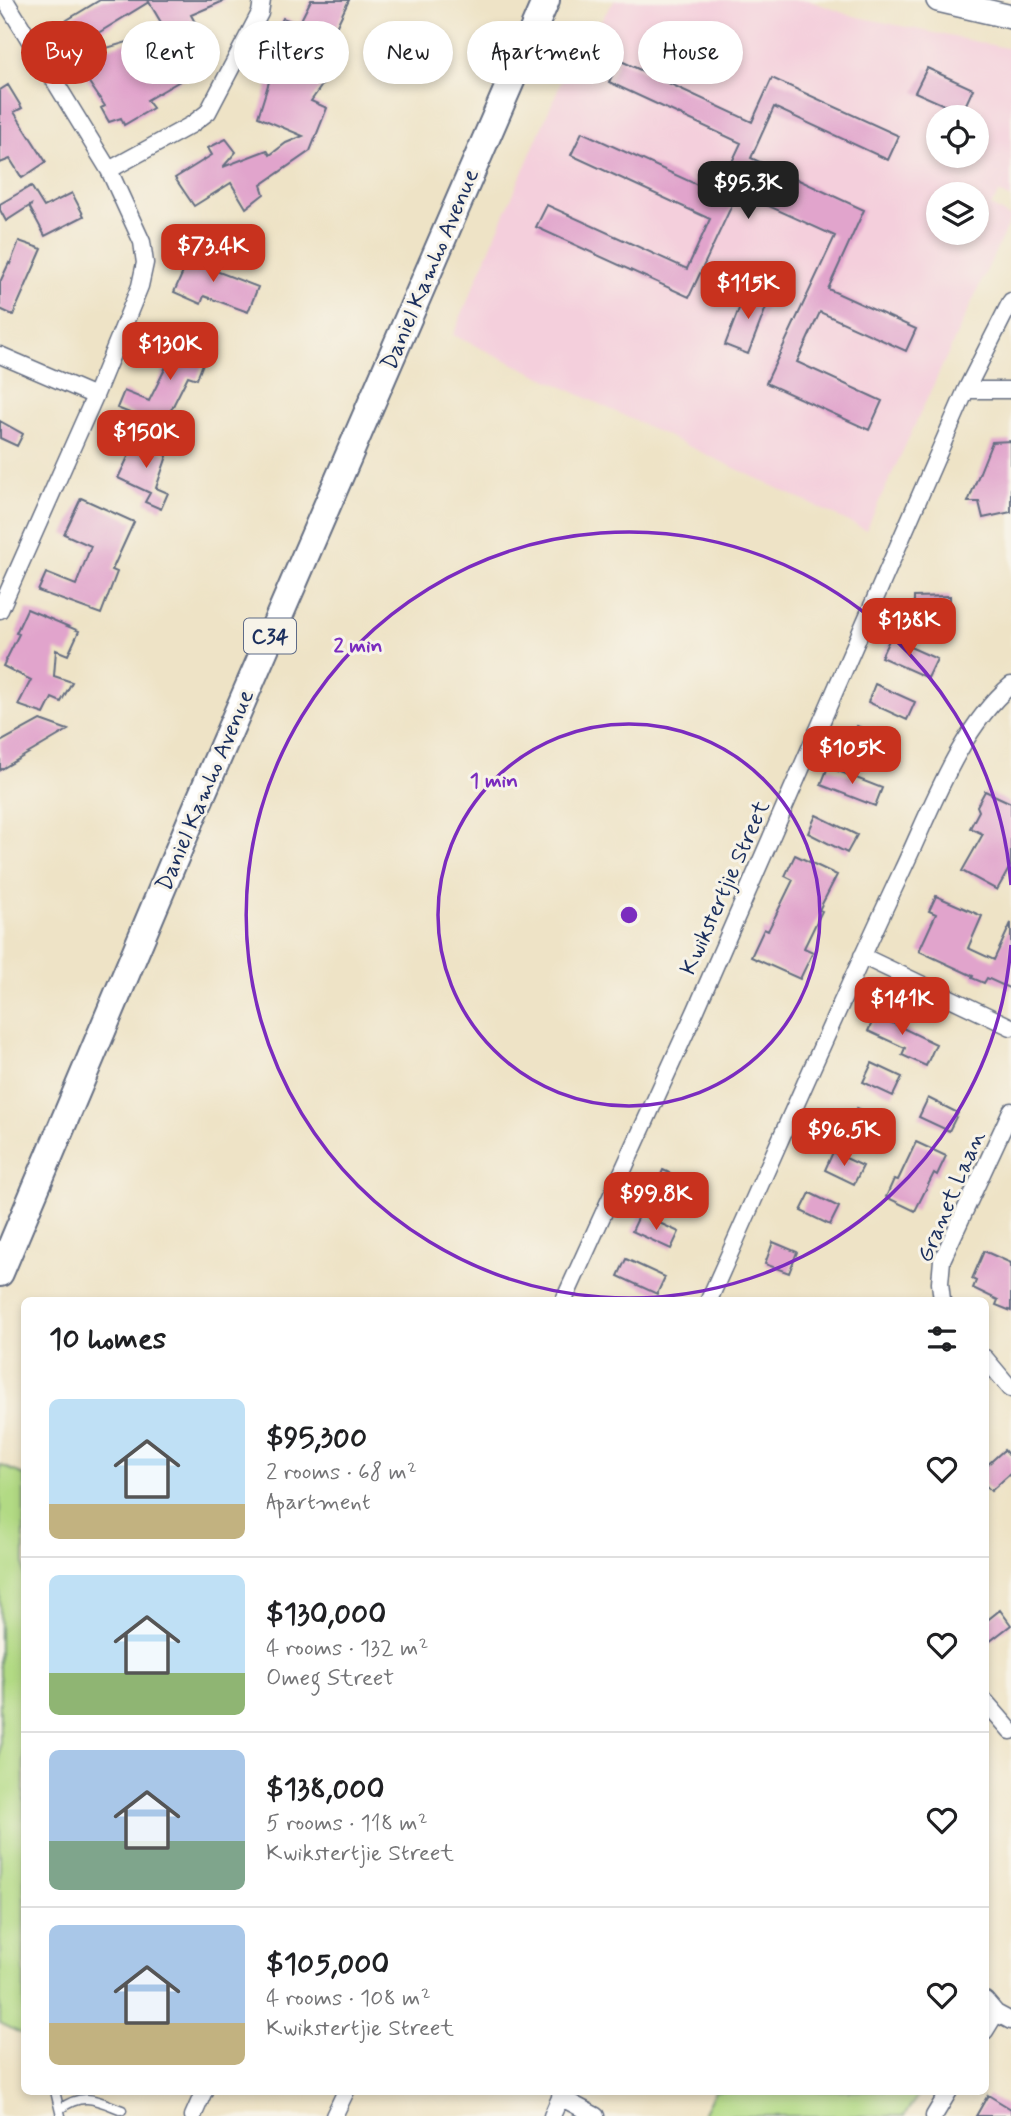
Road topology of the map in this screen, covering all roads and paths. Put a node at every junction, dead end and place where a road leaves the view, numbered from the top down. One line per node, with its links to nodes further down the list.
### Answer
1 (5, 0): 6 (street)
2 (262, 0): 6 (street)
3 (545, 0): 17 (main road, Daniel Kamho Avenue / C34)
4 (938, 0): 5 (street)
5 (1011, 17)
6 (109, 170): 11 (street)
7 (1011, 301): 9 (street, Kwikstertjie Street)
8 (0, 355): 11 (street)
9 (966, 390): 10 (street); 18 (street, Kwikstertjie Street)
10 (1011, 390)
11 (94, 396): 12 (street)
12 (0, 610)
13 (1011, 685): 14 (street)
14 (862, 956): 15 (street); 19 (street)
15 (1011, 1027)
16 (1011, 1111): 20 (street, Granet Laan)
17 (0, 1273)
18 (565, 1297)
19 (710, 1297)
20 (942, 1297)
21 (989, 1362): 22 (street)
22 (1011, 1390)
23 (989, 1706): 24 (street)
24 (1011, 1731)
25 (989, 2005): 26 (street)
26 (996, 2013): 27 (street); 28 (street)
27 (1011, 2021)
28 (989, 2024)
29 (56, 2095): 36 (lane)
30 (202, 2095): 37 (street)
31 (344, 2095): 38 (street)
32 (562, 2095): 39 (street)
33 (564, 2095): 40 (street)
34 (947, 2095): 41 (street)
35 (122, 2110): 36 (lane)
36 (61, 2112)
37 (193, 2116)
38 (334, 2116)
39 (552, 2116)
40 (596, 2116)
41 (934, 2116)

